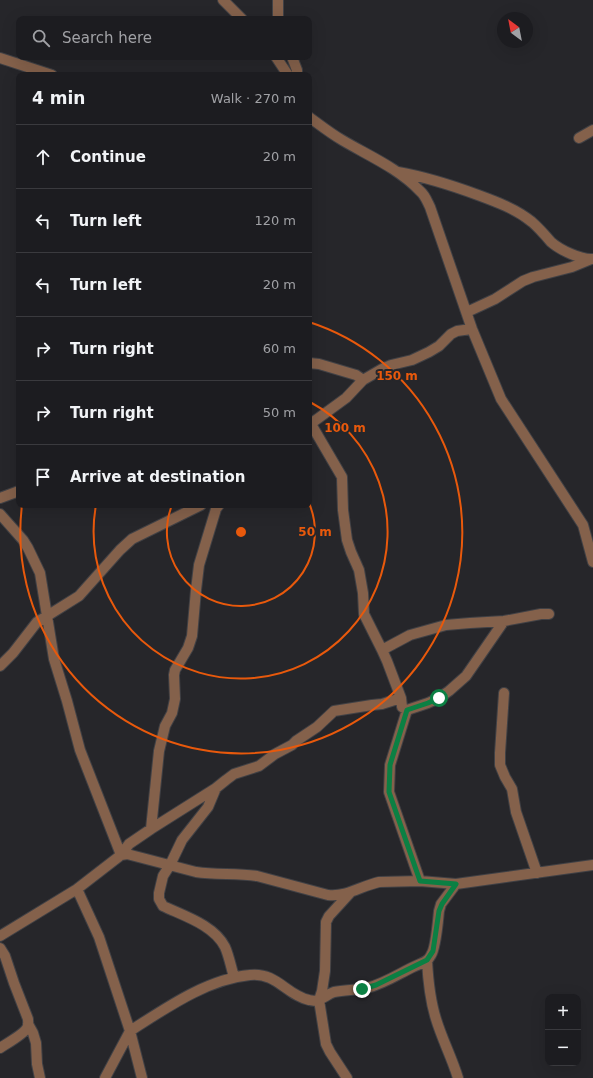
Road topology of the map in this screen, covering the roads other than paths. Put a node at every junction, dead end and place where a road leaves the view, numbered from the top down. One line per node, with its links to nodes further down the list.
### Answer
1 (223, 0): 3 (street)
2 (278, 0): 4 (street)
3 (239, 16)
4 (278, 16)
5 (0, 58): 8 (street)
6 (278, 60): 9 (street)
7 (293, 60): 10 (street)
8 (43, 72)
9 (286, 72)
10 (297, 72)
11 (312, 119): 14 (street)
12 (593, 130): 13 (street)
13 (579, 138)
14 (398, 172): 15 (street); 16 (street)
15 (591, 259): 16 (street)
16 (466, 312): 17 (street)
17 (472, 329): 19 (street); 27 (street)
18 (312, 363): 19 (street)
19 (363, 380): 20 (street)
20 (312, 424)
21 (312, 428): 31 (street)
22 (16, 492): 23 (street)
23 (0, 498)
24 (195, 508): 29 (street)
25 (217, 508): 37 (street)
26 (0, 514): 29 (street)
27 (593, 562)
28 (549, 614): 30 (street)
29 (47, 616): 32 (street); 38 (street)
30 (504, 621): 31 (street); 35 (street)
31 (382, 650): 34 (street)
32 (0, 666)
33 (504, 693): 41 (street)
34 (401, 698): 35 (street); 36 (street)
35 (407, 710): 42 (street)
36 (216, 788): 37 (street); 39 (street)
37 (151, 829): 38 (street)
38 (121, 855): 39 (street); 44 (street)
39 (170, 865): 45 (street); 49 (street)
40 (593, 865): 41 (street)
41 (537, 874): 43 (street)
42 (420, 881): 43 (street); 45 (street)
43 (456, 884): 48 (street)
44 (77, 889): 46 (street); 52 (street)
45 (350, 893): 50 (street)
46 (0, 936)
47 (0, 948): 51 (street)
48 (427, 960): 50 (street); 58 (street)
49 (234, 977): 50 (street); 52 (street)
50 (319, 1000): 57 (street)
51 (28, 1024): 53 (street); 54 (street)
52 (130, 1030): 55 (street); 56 (street)
53 (0, 1048)
54 (40, 1078)
55 (105, 1078)
56 (142, 1078)
57 (347, 1078)
58 (458, 1078)

